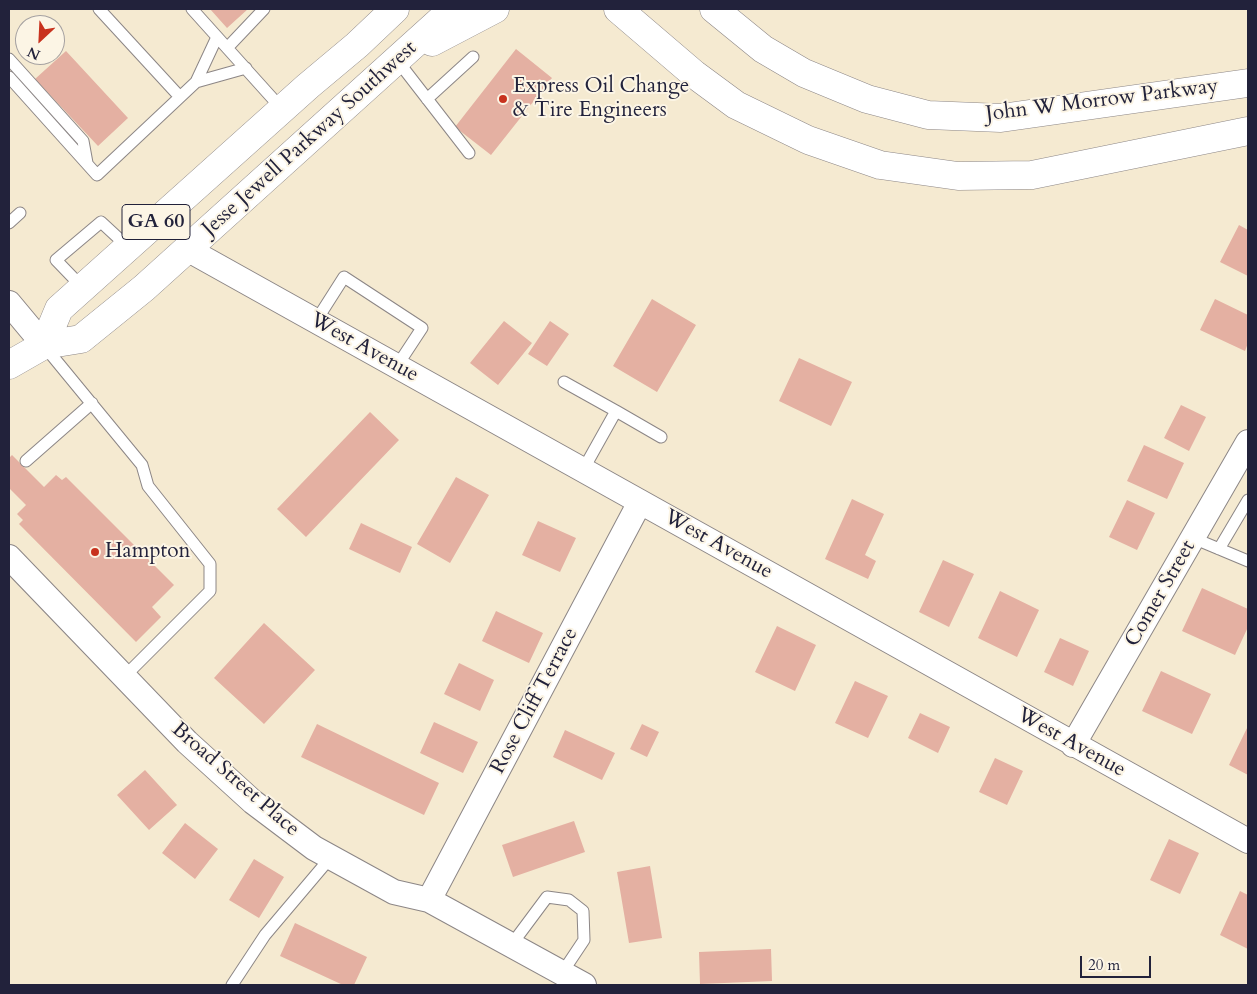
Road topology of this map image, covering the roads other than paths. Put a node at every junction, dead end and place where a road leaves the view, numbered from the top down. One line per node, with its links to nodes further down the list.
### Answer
1 (99, 9): 18 (lane)
2 (192, 9): 9 (lane)
3 (264, 9): 10 (lane)
4 (395, 9): 20 (main road, Jesse Jewell Parkway Southwest / GA 60)
5 (453, 9): 11 (main road, Jesse Jewell Parkway Southwest / GA 60)
6 (495, 9): 11 (main road)
7 (618, 9): 21 (main road)
8 (714, 9): 17 (main road, John W Morrow Parkway)
9 (217, 36): 10 (lane); 16 (lane)
10 (228, 48): 14 (lane)
11 (403, 55): 19 (lane); 27 (main road, Jesse Jewell Parkway Southwest / GA 60)
12 (472, 57): 19 (lane)
13 (9, 59): 23 (lane)
14 (246, 68): 16 (lane); 20 (lane)
15 (9, 77): 23 (lane)
16 (196, 82): 18 (lane)
17 (1248, 83)
18 (180, 97): 23 (lane)
19 (428, 99): 22 (lane)
20 (282, 109): 26 (main road, Jesse Jewell Parkway Southwest / GA 60)
21 (1248, 131)
22 (469, 153)
23 (87, 164)
24 (20, 213): 25 (lane)
25 (9, 222)
26 (128, 247): 28 (main road, Jesse Jewell Parkway Southwest / GA 60); 28 (lane)
27 (187, 249): 30 (street, West Avenue); 31 (main road, Jesse Jewell Parkway Southwest / GA 60)
28 (83, 288): 31 (main road, Jesse Jewell Parkway Southwest / GA 60)
29 (9, 303): 31 (street)
30 (316, 321): 33 (street, West Avenue); 33 (lane)
31 (44, 345): 32 (main road, Jesse Jewell Parkway Southwest / GA 60); 35 (lane)
32 (9, 365)
33 (397, 366): 40 (street, West Avenue)
34 (564, 382): 36 (lane)
35 (92, 403): 39 (lane); 47 (lane)
36 (616, 411): 37 (lane); 40 (lane)
37 (661, 437)
38 (1248, 442): 43 (street, Comer Street)
39 (26, 461)
40 (582, 470): 42 (street, West Avenue)
41 (1248, 500): 44 (lane)
42 (640, 502): 48 (street, West Avenue); 51 (street, Rose Cliff Terrace)
43 (1193, 538): 44 (lane); 48 (street, Comer Street)
44 (1219, 549): 46 (lane)
45 (9, 557): 47 (street, Broad Street Place)
46 (1248, 561)
47 (124, 677): 50 (street, Broad Street Place)
48 (1073, 745): 49 (street, West Avenue)
49 (1248, 841)
50 (331, 857): 51 (street, Broad Street Place); 54 (lane)
51 (429, 900): 52 (street, Broad Street Place)
52 (512, 944): 53 (street, Broad Street Place); 53 (lane)
53 (562, 973): 55 (street, Broad Street Place)
54 (232, 985)
55 (584, 985)

